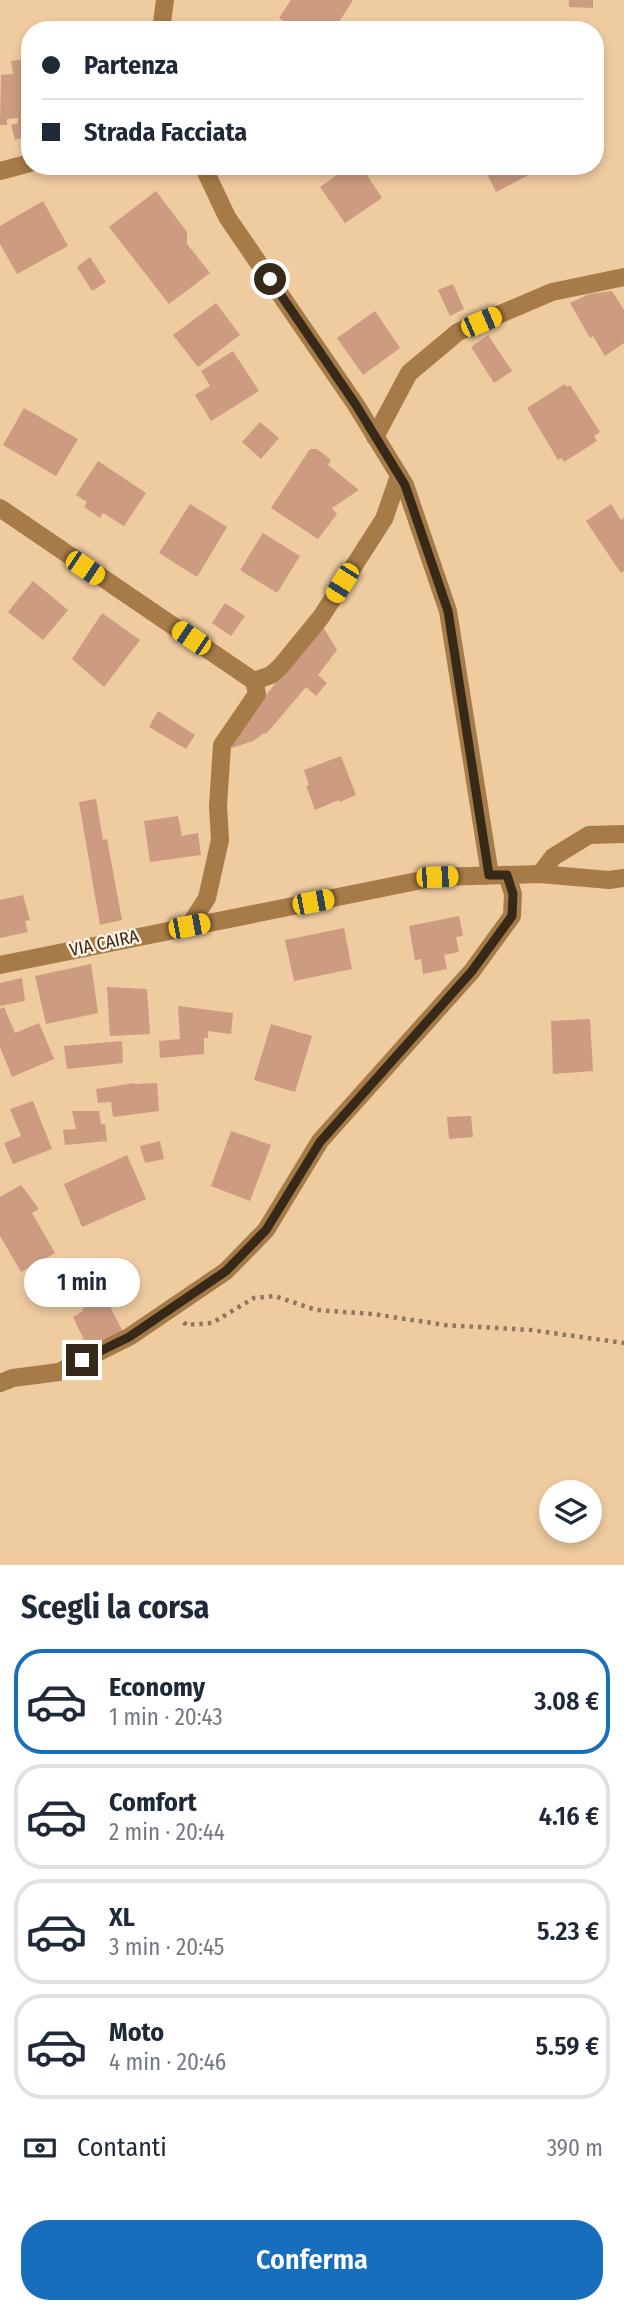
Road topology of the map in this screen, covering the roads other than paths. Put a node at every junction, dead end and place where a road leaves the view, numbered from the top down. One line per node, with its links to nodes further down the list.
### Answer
1 (165, 0): 2 (street)
2 (162, 21)
3 (21, 165): 4 (street)
4 (0, 171)
5 (208, 175): 7 (street)
6 (624, 278): 7 (street)
7 (375, 437): 8 (street)
8 (399, 476): 10 (street); 13 (street)
9 (0, 508): 10 (street)
10 (254, 681): 15 (street)
11 (624, 834): 12 (street)
12 (540, 874): 13 (street, VIA CAIRA); 14 (street, VIA CAIRA)
13 (498, 875): 15 (street, VIA CAIRA); 17 (street)
14 (624, 878)
15 (189, 926): 16 (street, VIA CAIRA)
16 (0, 965)
17 (0, 1383)

